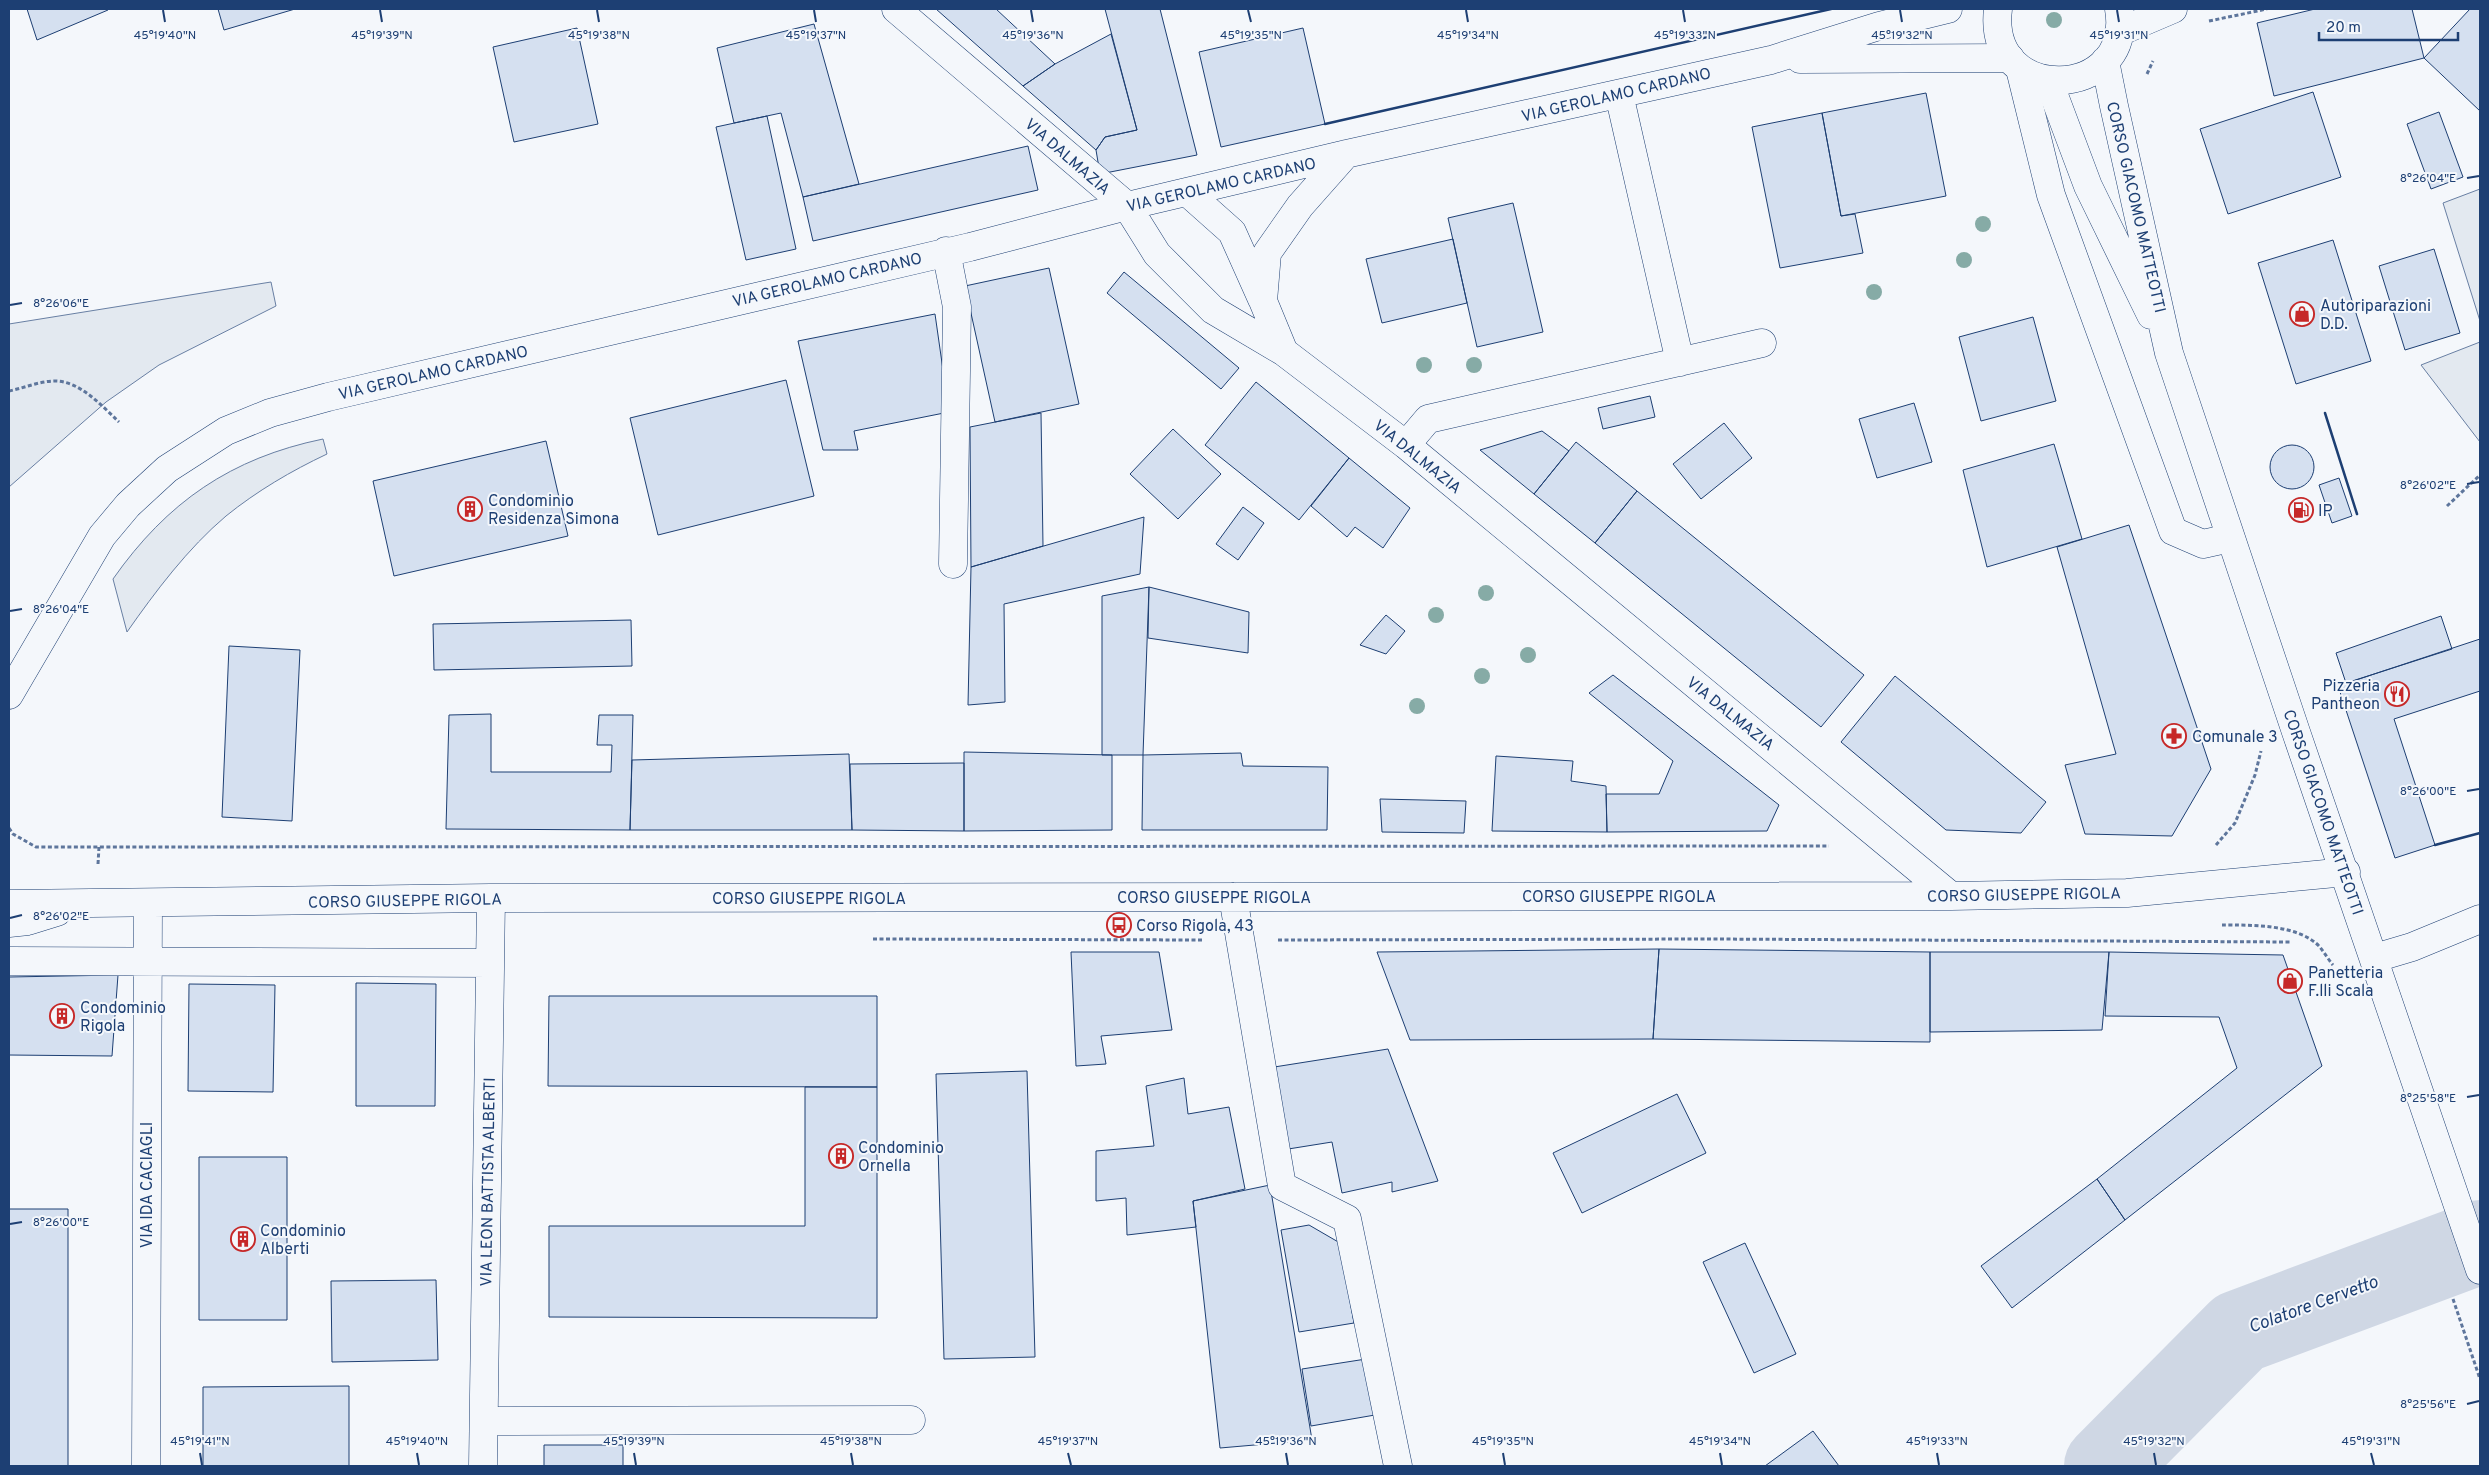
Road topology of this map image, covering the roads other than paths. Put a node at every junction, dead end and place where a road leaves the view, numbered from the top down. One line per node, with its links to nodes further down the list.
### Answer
1 (896, 9): 13 (street, VIA DALMAZIA)
2 (1948, 9): 6 (street, VIA GEROLAMO CARDANO)
3 (1998, 9): 8 (street)
4 (2173, 9): 5 (street)
5 (2119, 20): 7 (street)
6 (1771, 60): 8 (street, VIA GEROLAMO CARDANO); 10 (street, VIA GEROLAMO CARDANO)
7 (2106, 61): 9 (street); 18 (street, CORSO GIACOMO MATTEOTTI)
8 (2015, 64): 9 (street); 21 (street)
9 (2049, 82): 18 (street, CORSO GIACOMO MATTEOTTI)
10 (1619, 94): 11 (street, VIA GEROLAMO CARDANO); 19 (street)
11 (1346, 154): 12 (street, VIA GEROLAMO CARDANO); 15 (street)
12 (1187, 192): 13 (street, VIA GEROLAMO CARDANO); 15 (street)
13 (1127, 206): 14 (street, VIA GEROLAMO CARDANO); 17 (street, VIA DALMAZIA)
14 (946, 251): 22 (street); 23 (street, VIA GEROLAMO CARDANO)
15 (1263, 301): 17 (street)
16 (1762, 343): 19 (street)
17 (1284, 352): 20 (street, VIA DALMAZIA)
18 (2170, 353): 21 (street, CORSO GIACOMO MATTEOTTI)
19 (1680, 362): 20 (street)
20 (1406, 445): 25 (street, VIA DALMAZIA)
21 (2230, 538): 24 (street, CORSO GIACOMO MATTEOTTI)
22 (953, 564)
23 (9, 695)
24 (2346, 872): 25 (street, CORSO GIUSEPPE RIGOLA); 33 (street, CORSO GIACOMO MATTEOTTI)
25 (1951, 896): 26 (street, CORSO GIUSEPPE RIGOLA)
26 (1233, 897): 27 (street, CORSO GIUSEPPE RIGOLA); 42 (street)
27 (491, 898): 28 (street, CORSO GIUSEPPE RIGOLA); 36 (street, VIA LEON BATTISTA ALBERTI)
28 (148, 903): 30 (street, CORSO GIUSEPPE RIGOLA); 35 (street, VIA IDA CACIAGLI)
29 (9, 904): 30 (street, CORSO GIUSEPPE RIGOLA)
30 (82, 904): 32 (street, CORSO GIUSEPPE RIGOLA)
31 (2480, 919): 33 (street)
32 (9, 924)
33 (2375, 958): 37 (street, CORSO GIACOMO MATTEOTTI)
34 (9, 961): 35 (street)
35 (147, 961): 36 (street); 40 (street, VIA IDA CACIAGLI)
36 (490, 963): 39 (street, VIA LEON BATTISTA ALBERTI)
37 (2480, 1270)
38 (911, 1420): 39 (street)
39 (484, 1421): 41 (street, VIA LEON BATTISTA ALBERTI)
40 (146, 1466)
41 (483, 1466)
42 (1398, 1466)

